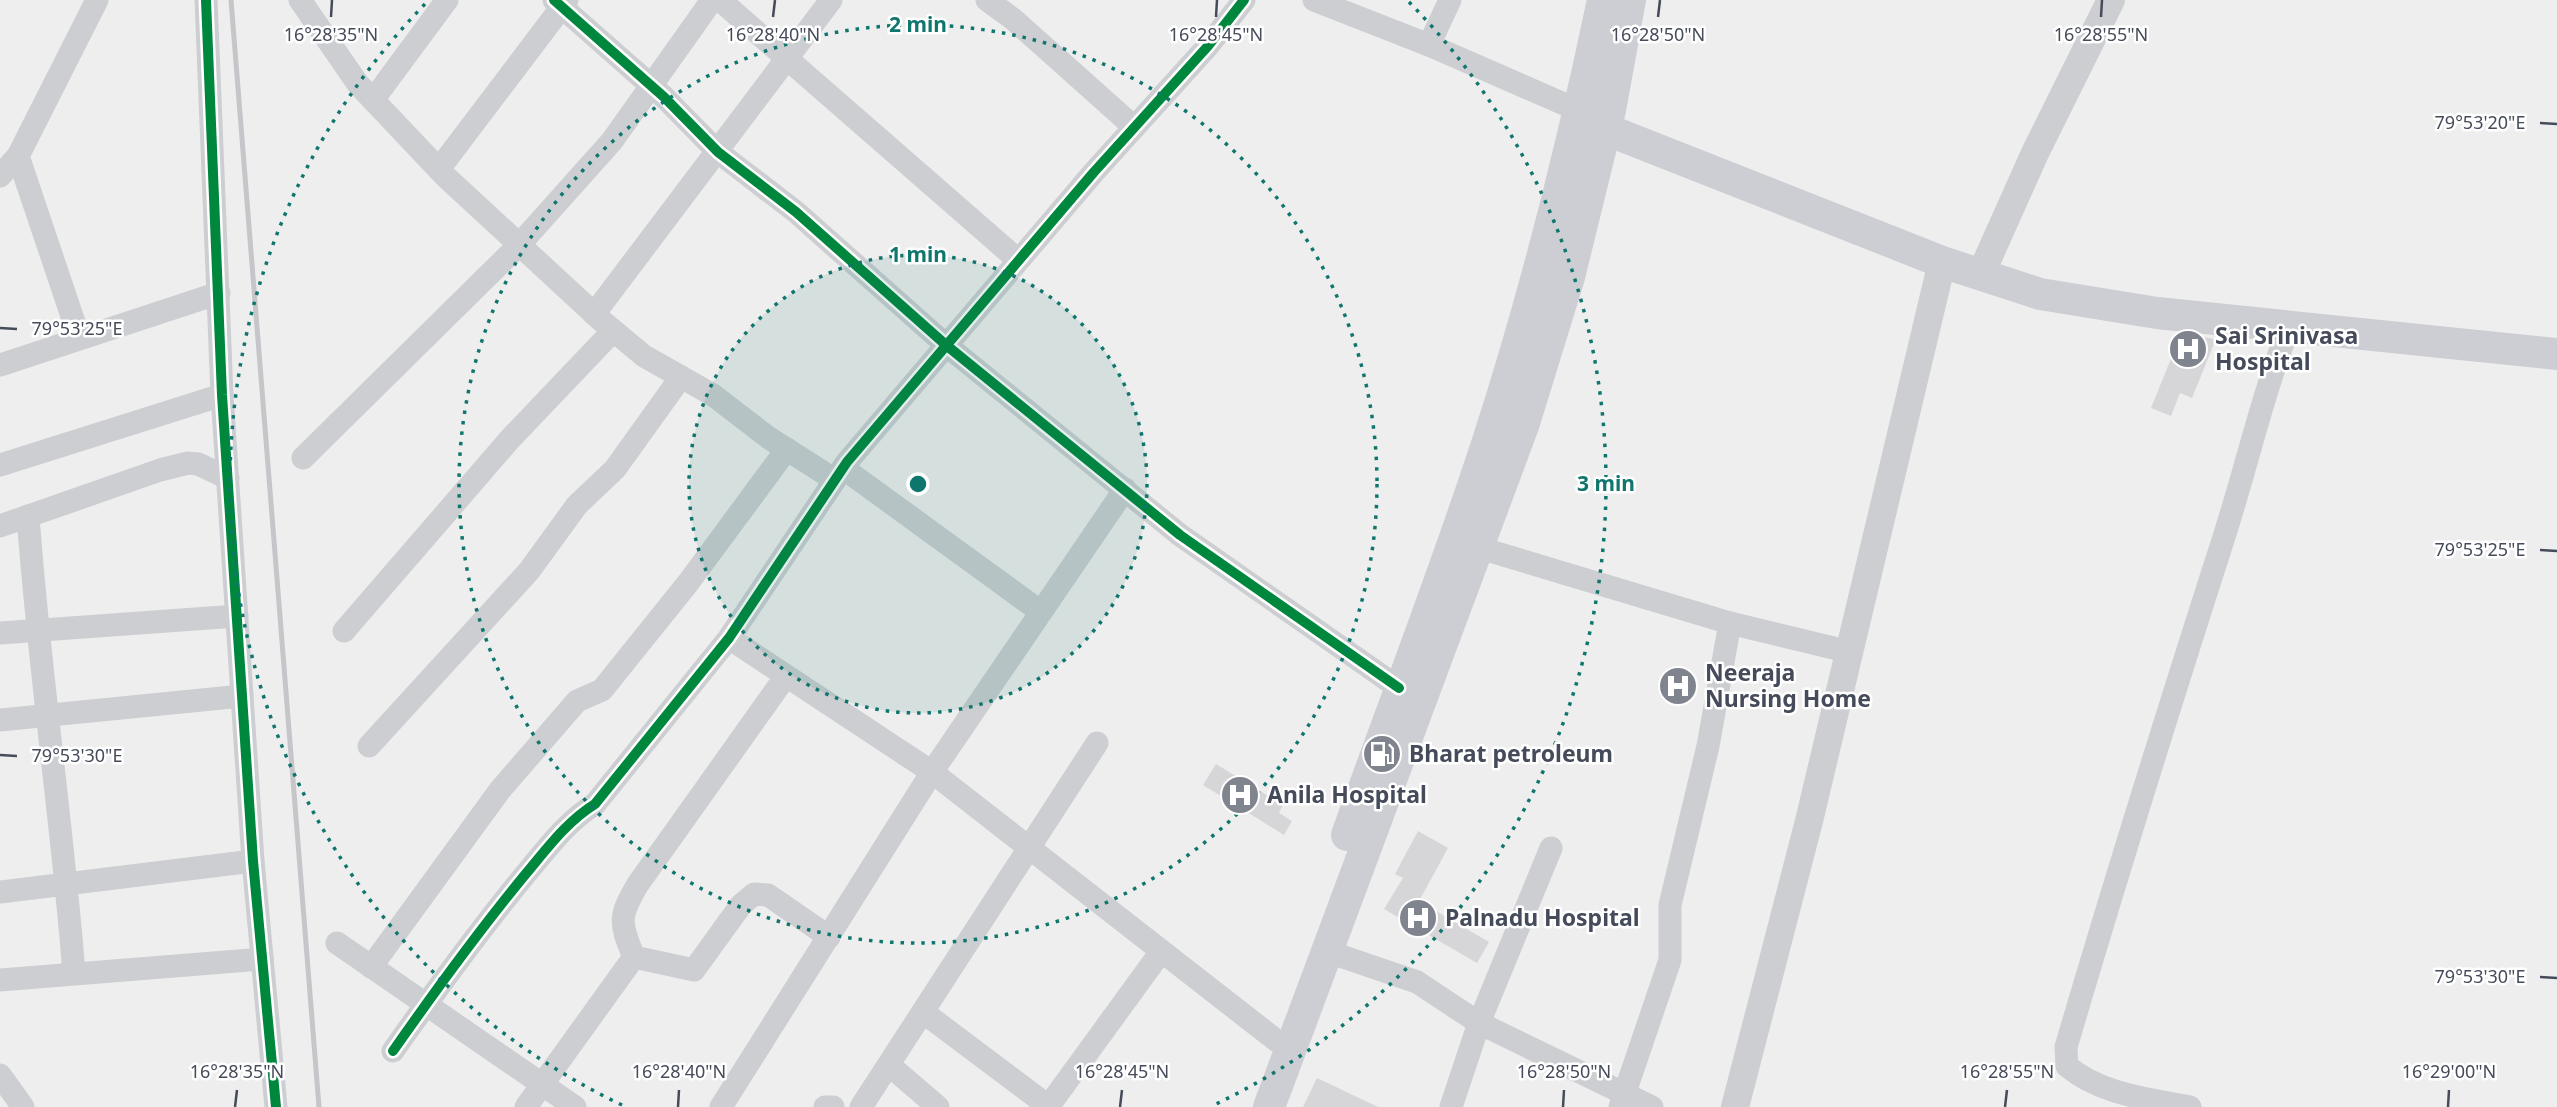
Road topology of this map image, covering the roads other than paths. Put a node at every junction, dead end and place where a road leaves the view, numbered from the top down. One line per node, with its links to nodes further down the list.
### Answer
1 (97, 0): 24 (street)
2 (206, 0): 31 (street)
3 (300, 0): 19 (street)
4 (447, 0): 19 (street)
5 (712, 0): 18 (street)
6 (720, 0): 17 (street)
7 (831, 0): 17 (street)
8 (987, 0): 21 (street)
9 (1314, 0): 16 (street)
10 (1450, 0): 16 (street)
11 (1604, 0): 20 (main road)
12 (1630, 0): 22 (main road)
13 (2112, 0): 30 (street)
14 (561, 2): 18 (street); 25 (street)
15 (1235, 3): 21 (street)
16 (1429, 45): 20 (street)
17 (786, 60): 23 (street); 28 (street)
18 (650, 86): 23 (street); 27 (street)
19 (373, 100): 25 (street)
20 (1582, 101): 59 (main road)
21 (1134, 127): 28 (street)
22 (1605, 129): 29 (main road); 49 (main road)
23 (718, 152): 32 (street); 36 (street)
24 (18, 156): 26 (street); 35 (street)
25 (439, 169): 27 (street)
26 (0, 176)
27 (519, 245): 32 (street); 42 (street)
28 (1018, 260): 36 (street)
29 (1942, 262): 30 (main road); 57 (street)
30 (1980, 276): 33 (main road)
31 (219, 293): 35 (street); 40 (street)
32 (594, 314): 34 (street)
33 (2289, 327): 37 (main road); 104 (street)
34 (614, 331): 39 (street); 54 (street)
35 (79, 337): 38 (street)
36 (946, 345): 44 (street); 46 (street)
37 (2557, 354)
38 (0, 365)
39 (681, 377): 41 (street); 64 (street)
40 (222, 396): 43 (street); 45 (street)
41 (787, 449): 44 (street); 77 (street)
42 (303, 458)
43 (0, 465)
44 (839, 474): 50 (street); 56 (street)
45 (228, 478): 47 (street); 51 (street)
46 (1125, 489): 50 (street); 59 (street)
47 (28, 516): 48 (street); 53 (street)
48 (0, 526)
49 (1480, 548): 52 (street); 73 (main road)
50 (1041, 612): 65 (street)
51 (237, 616): 53 (street); 60 (street)
52 (1730, 623): 57 (street); 88 (street)
53 (36, 630): 55 (street); 61 (street)
54 (344, 631)
55 (0, 633)
56 (729, 638): 58 (street); 80 (street)
57 (1850, 652): 103 (street)
58 (786, 676): 65 (street); 75 (street)
59 (1399, 688): 83 (main road)
60 (242, 696): 61 (street); 68 (street)
61 (46, 716): 62 (street); 69 (street)
62 (0, 720)
63 (1097, 743): 66 (street)
64 (369, 746)
65 (932, 772): 66 (street); 71 (street)
66 (1031, 848): 74 (street); 81 (street)
67 (1551, 848): 82 (street)
68 (253, 861): 69 (street); 76 (street)
69 (67, 885): 70 (street); 78 (street)
70 (0, 892)
71 (829, 937): 75 (street); 93 (street)
72 (337, 943): 77 (street)
73 (1326, 951): 82 (street); 100 (main road)
74 (1160, 953): 83 (street); 98 (street)
75 (634, 957): 87 (street)
76 (262, 959): 78 (street); 90 (street)
77 (372, 967): 80 (street)
78 (74, 973): 79 (street)
79 (0, 980)
80 (426, 1003): 84 (street); 87 (street)
81 (923, 1012): 85 (street); 98 (street)
82 (1479, 1023): 88 (street); 101 (street)
83 (1277, 1041): 99 (main road)
84 (393, 1051)
85 (889, 1065): 96 (street); 97 (street)
86 (0, 1075): 89 (street)
87 (542, 1084): 91 (street); 92 (street)
88 (1622, 1101): 102 (street)
89 (23, 1107)
90 (276, 1107)
91 (526, 1107)
92 (575, 1107)
93 (721, 1107)
94 (825, 1107): 95 (street)
95 (833, 1107)
96 (861, 1107)
97 (938, 1107)
98 (1048, 1107)
99 (1251, 1107)
100 (1269, 1107)
101 (1451, 1107)
102 (1652, 1107)
103 (1735, 1107)
104 (2190, 1107)

